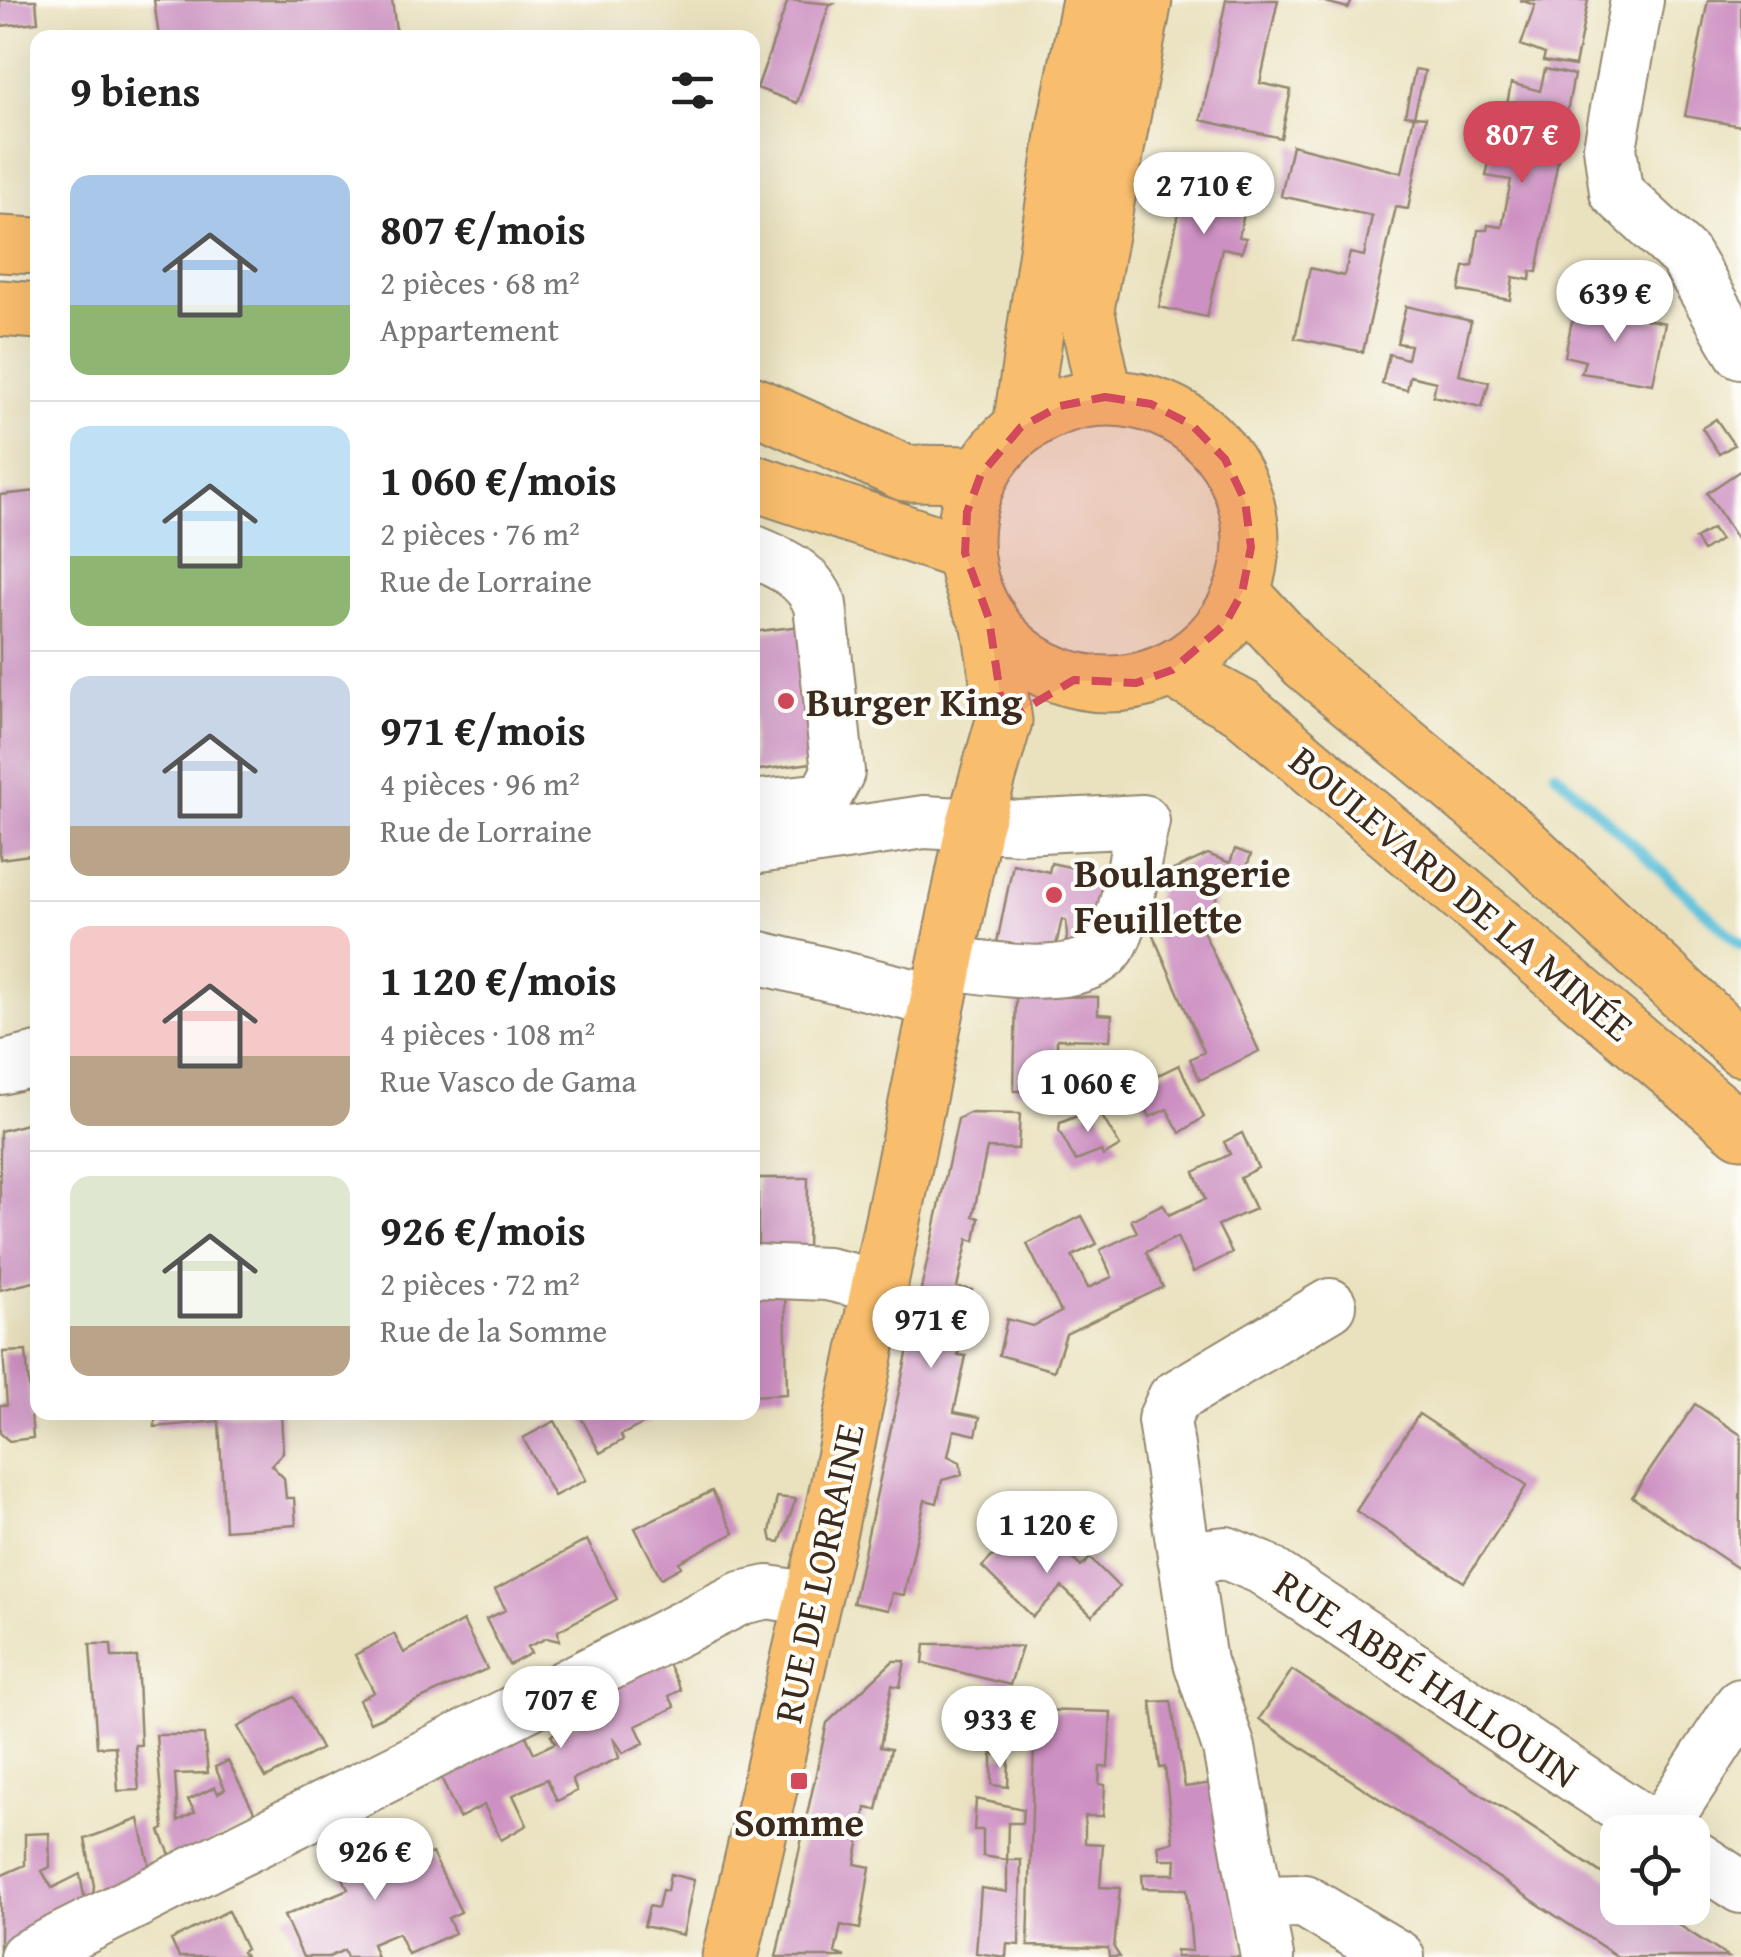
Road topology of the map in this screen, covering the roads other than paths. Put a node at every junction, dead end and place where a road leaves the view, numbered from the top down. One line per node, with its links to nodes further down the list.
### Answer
1 (1090, 0): 11 (main road)
2 (1144, 0): 9 (main road)
3 (1637, 0): 8 (street)
4 (0, 244): 5 (main road)
5 (30, 246)
6 (0, 308): 7 (main road)
7 (30, 310)
8 (1741, 352)
9 (1105, 398): 11 (main road); 16 (main road)
10 (760, 408): 12 (main road)
11 (1021, 427): 12 (main road)
12 (981, 474): 14 (main road)
13 (760, 485): 14 (main road)
14 (965, 553): 17 (main road)
15 (760, 555): 21 (street)
16 (1242, 593): 18 (main road); 26 (main road, BOULEVARD DE LA MINÉE)
17 (989, 619): 19 (main road); 20 (main road, RUE DE LORRAINE)
18 (1172, 670): 19 (main road); 29 (main road, BOULEVARD DE LA MINÉE)
19 (1074, 680): 20 (main road)
20 (1004, 720): 22 (main road, RUE DE LORRAINE)
21 (760, 807)
22 (974, 826): 23 (street); 25 (main road, RUE DE LORRAINE); 25 (street)
23 (760, 847)
24 (760, 957): 25 (street)
25 (942, 982): 31 (main road, RUE DE LORRAINE)
26 (1741, 1048)
27 (30, 1061): 28 (street)
28 (0, 1068)
29 (1741, 1130)
30 (760, 1271): 31 (street)
31 (879, 1286): 34 (main road, RUE DE LORRAINE)
32 (1330, 1305): 33 (street)
33 (1184, 1558): 36 (street, RUE ABBÉ HALLOUIN); 38 (street)
34 (811, 1599): 39 (street); 40 (main road, RUE DE LORRAINE)
35 (1741, 1705): 37 (street)
36 (1633, 1815)
37 (1670, 1815)
38 (1260, 1902): 41 (street); 42 (street)
39 (26, 1957)
40 (730, 1957)
41 (1268, 1957)
42 (1398, 1957)

